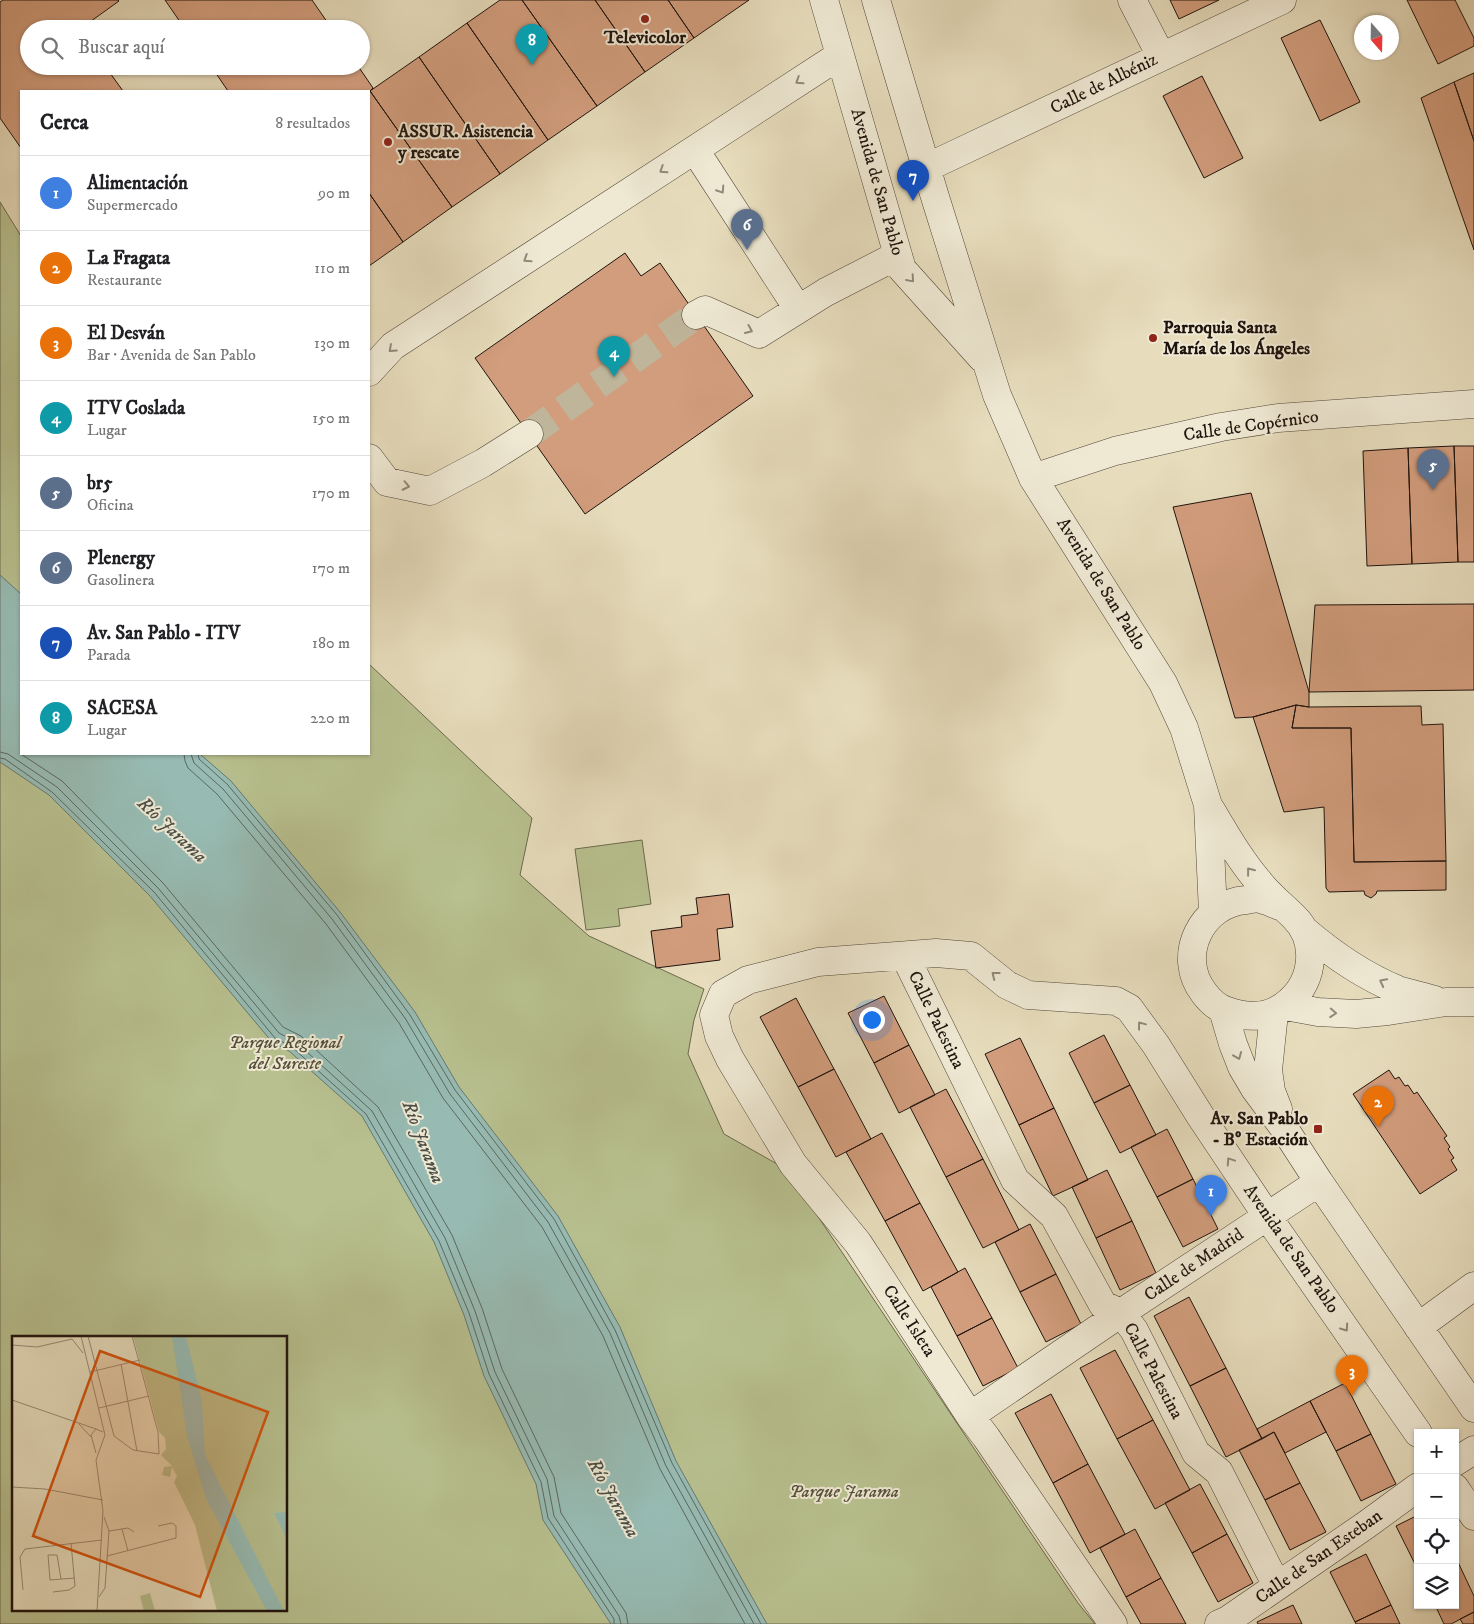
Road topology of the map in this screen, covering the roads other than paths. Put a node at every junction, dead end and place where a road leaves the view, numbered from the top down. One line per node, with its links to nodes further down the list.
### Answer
1 (824, 0): 5 (street, Avenida de San Pablo)
2 (876, 0): 8 (street, Avenida de San Pablo)
3 (1132, 0): 6 (street)
4 (1282, 0): 6 (street, Calle de Albéniz)
5 (840, 55): 7 (street, one-way to 7); 9 (street, Avenida de San Pablo)
6 (1161, 56): 8 (street, Calle de Albéniz)
7 (695, 150): 10 (street, one-way to 10); 13 (street, one-way to 13)
8 (926, 168): 12 (street, Avenida de San Pablo)
9 (898, 255): 10 (street); 12 (street, Avenida de San Pablo, one-way to 12)
10 (798, 309): 11 (street, one-way to 10)
11 (696, 315)
12 (988, 365): 17 (street, Avenida de San Pablo)
13 (370, 371)
14 (1474, 404): 17 (street, Calle de Copérnico)
15 (528, 434): 16 (street, one-way to 15)
16 (370, 459)
17 (1033, 478): 18 (street, Avenida de San Pablo)
18 (1208, 805): 19 (street, one-way to 18); 20 (street)
19 (1282, 907): 20 (street); 21 (street)
20 (1213, 912): 25 (street)
21 (1304, 930): 23 (street, one-way to 21); 26 (street)
22 (904, 956): 29 (street, Avenida de San Pablo, one-way to 22); 31 (street, Calle Palestina); 34 (street, Calle Isleta)
23 (1446, 1002): 24 (street); 26 (street, one-way to 23)
24 (1474, 1002)
25 (1223, 1010): 26 (street); 27 (street, one-way to 27)
26 (1279, 1010): 27 (street)
27 (1284, 1128): 28 (street)
28 (1319, 1182): 29 (street, Calle de Madrid); 32 (street)
29 (1267, 1216): 31 (street, Calle de Madrid); 35 (street, Avenida de San Pablo, one-way to 35)
30 (1474, 1286): 32 (street)
31 (1122, 1313): 34 (street, Calle de Madrid); 41 (street, Calle Palestina)
32 (1418, 1327): 33 (street)
33 (1474, 1408)
34 (970, 1416): 42 (street, Calle Isleta)
35 (1415, 1429)
36 (1474, 1450): 37 (street)
37 (1459, 1459)
38 (1414, 1490): 41 (street, Calle de San Esteban)
39 (1459, 1494): 40 (street)
40 (1474, 1516)
41 (1277, 1586): 43 (street, Calle de San Esteban)
42 (1113, 1624)
43 (1219, 1624)

